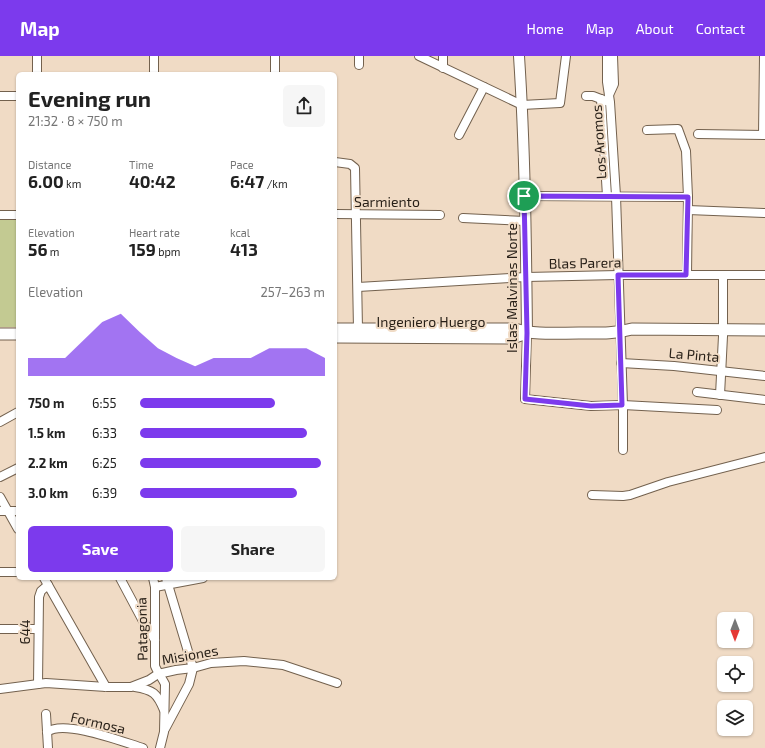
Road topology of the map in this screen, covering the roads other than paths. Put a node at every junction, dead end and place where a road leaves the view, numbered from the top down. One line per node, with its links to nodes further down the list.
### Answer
1 (37, 56): 14 (street)
2 (154, 56): 15 (street)
3 (275, 56): 16 (street)
4 (359, 56): 12 (street)
5 (419, 56): 13 (street)
6 (443, 56): 13 (street)
7 (520, 56): 23 (street, Islas Malvinas Norte)
8 (566, 56): 23 (street)
9 (607, 56): 22 (street, Los Aromos)
10 (613, 56): 22 (street, Los Aromos)
11 (764, 56): 27 (street)
12 (359, 65)
13 (443, 68): 17 (street)
14 (37, 72)
15 (154, 72)
16 (275, 72)
17 (484, 86): 23 (street); 26 (street)
18 (0, 96): 19 (street)
19 (16, 96)
20 (586, 96): 21 (street)
21 (601, 99): 22 (street); 30 (street, Los Aromos)
22 (610, 99): 31 (street, Los Aromos)
23 (522, 105): 29 (street, Islas Malvinas Norte)
24 (647, 130): 32 (street)
25 (698, 134): 27 (street)
26 (459, 135)
27 (764, 135)
28 (337, 162): 36 (street)
29 (524, 196): 30 (street); 41 (street, Islas Malvinas Norte)
30 (607, 196): 31 (street)
31 (616, 196): 32 (street); 42 (street, Los Aromos)
32 (688, 197): 33 (street)
33 (688, 210): 34 (street); 43 (street)
34 (765, 213)
35 (337, 214): 36 (street, Sarmiento)
36 (356, 214): 39 (street, Sarmiento); 47 (street)
37 (0, 215): 38 (street)
38 (16, 215)
39 (440, 215)
40 (463, 218): 41 (street)
41 (526, 221): 46 (street, Islas Malvinas Norte)
42 (618, 275): 43 (street, Blas Parera); 46 (street, Blas Parera); 53 (street, Los Aromos)
43 (686, 275): 44 (street, Blas Parera)
44 (723, 275): 45 (street, Blas Parera); 51 (street)
45 (765, 275)
46 (526, 277): 47 (street, Blas Parera); 52 (street, Islas Malvinas Norte)
47 (358, 287): 49 (street)
48 (337, 328): 49 (main road, Ingeniero Huergo)
49 (358, 328): 52 (main road, Ingeniero Huergo)
50 (765, 330): 51 (main road, Ingeniero Huergo)
51 (723, 332): 53 (main road, Ingeniero Huergo); 57 (main road, Ingeniero Huergo); 59 (street)
52 (527, 333): 53 (main road, Ingeniero Huergo); 56 (main road, Ingeniero Huergo); 64 (street, Islas Malvinas Norte)
53 (620, 333): 58 (street, Los Aromos)
54 (0, 334): 55 (main road)
55 (16, 334)
56 (337, 337)
57 (765, 337)
58 (621, 363): 59 (street, La Pinta); 64 (street, Los Aromos)
59 (721, 371): 60 (street, La Pinta); 62 (street)
60 (765, 376)
61 (697, 392): 62 (street)
62 (720, 395): 63 (street)
63 (765, 400)
64 (622, 405): 65 (street); 68 (street, Los Aromos)
65 (717, 410)
66 (16, 413): 67 (street)
67 (0, 422)
68 (623, 450)
69 (765, 457): 72 (street)
70 (16, 469): 71 (street)
71 (0, 477)
72 (592, 495)
73 (0, 497): 74 (street)
74 (4, 511): 75 (street); 76 (street)
75 (16, 511)
76 (16, 526)
77 (0, 572): 78 (street)
78 (16, 572)
79 (121, 580): 87 (street)
80 (153, 580): 84 (street, Patagonia)
81 (179, 580): 83 (street)
82 (46, 581): 86 (street, 644); 92 (street)
83 (167, 581): 84 (street); 88 (street)
84 (155, 587): 87 (street, Patagonia)
85 (0, 629): 86 (street)
86 (38, 629): 91 (street, 644)
87 (155, 640): 89 (street, Patagonia)
88 (193, 668): 89 (street, Misiones); 90 (street, Misiones); 97 (street)
89 (158, 674): 93 (street, Misiones); 95 (street, Patagonia)
90 (337, 683)
91 (38, 684): 92 (street, Misiones); 94 (street, Misiones)
92 (106, 687): 93 (street, Misiones)
93 (135, 687): 95 (street)
94 (0, 689)
95 (165, 713): 97 (street, Patagonia)
96 (46, 714): 98 (street)
97 (164, 731): 101 (street, Patagonia)
98 (48, 732): 99 (street); 100 (street, Formosa)
99 (48, 748)
100 (143, 748)
101 (160, 748)

